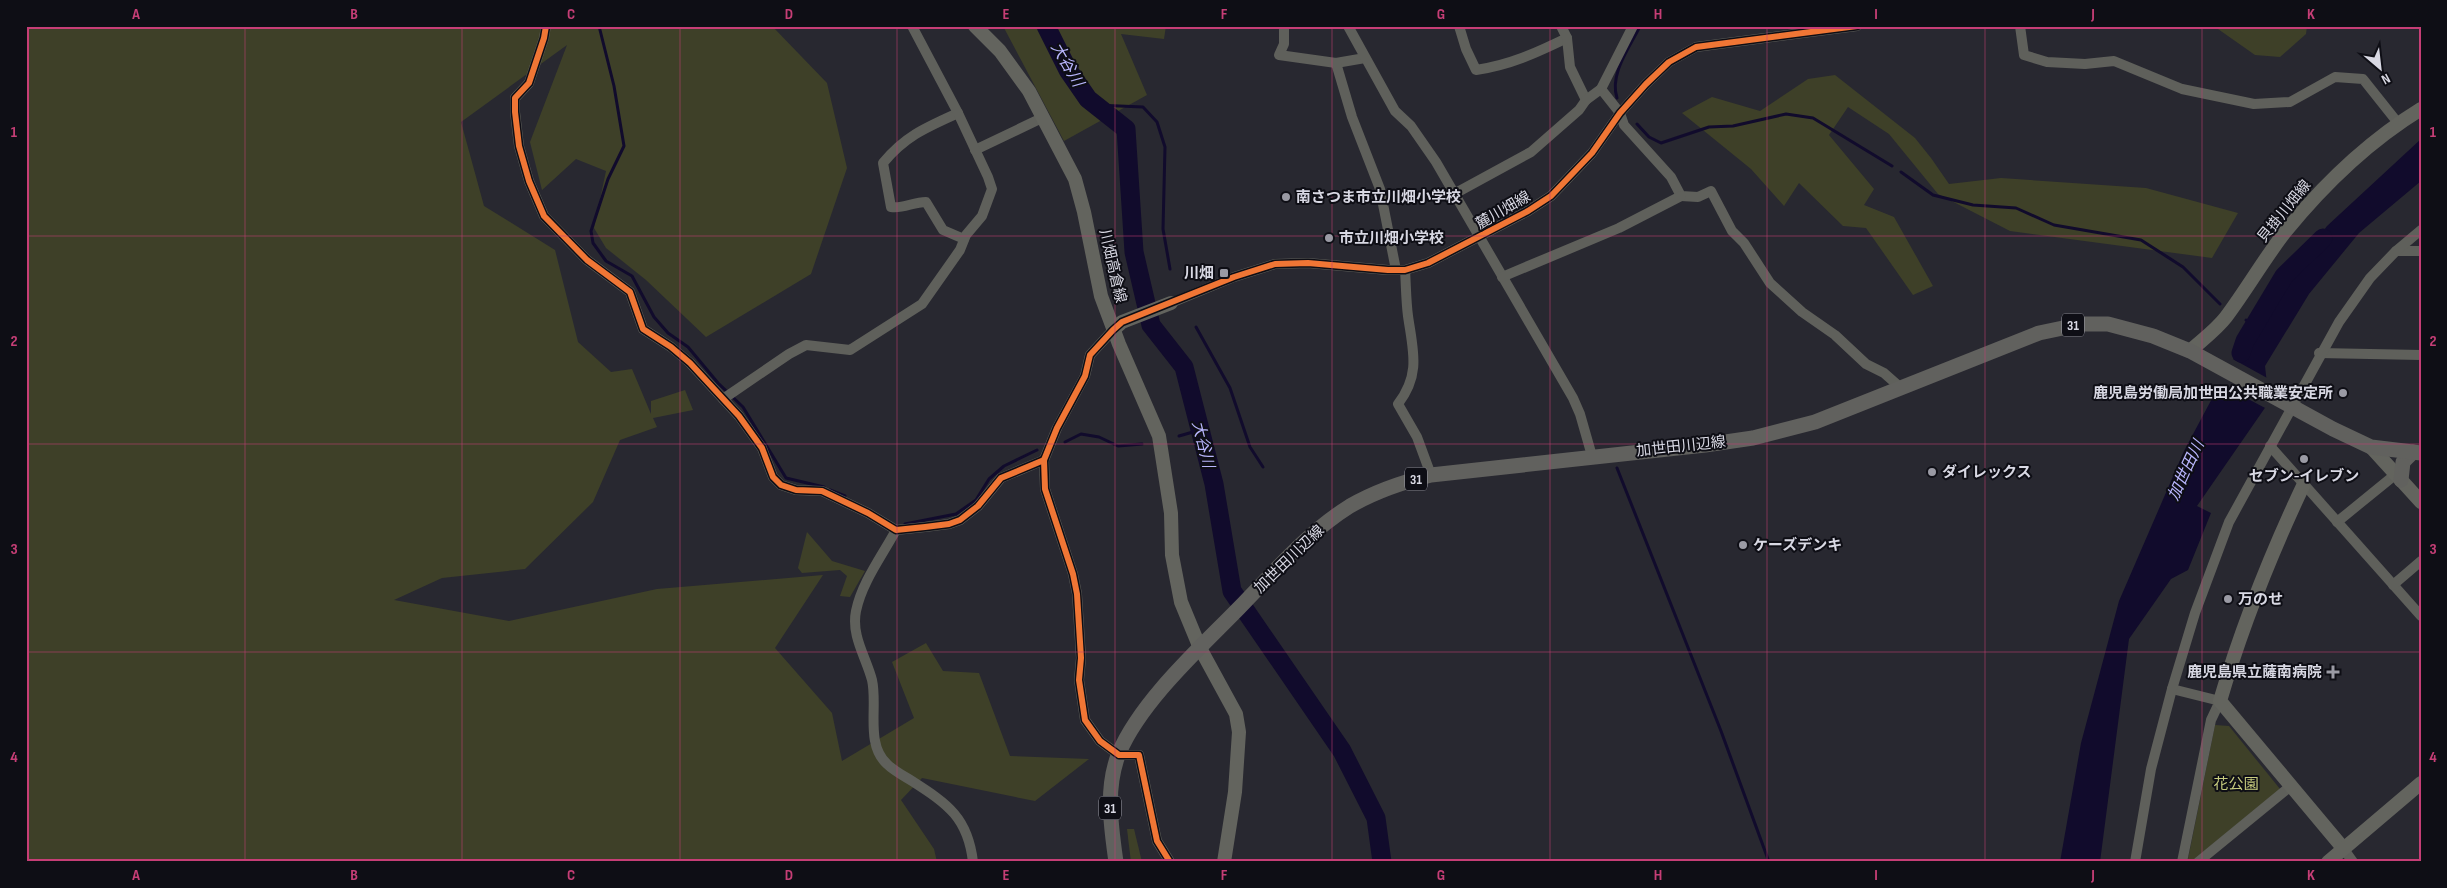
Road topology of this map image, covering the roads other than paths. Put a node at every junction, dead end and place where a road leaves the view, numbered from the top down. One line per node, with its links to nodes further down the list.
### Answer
1 (546, 26): 38 (street)
2 (912, 26): 18 (street)
3 (976, 26): 20 (street, 川畑高倉線)
4 (1284, 26): 14 (street)
5 (1348, 26): 13 (street)
6 (1459, 26): 12 (street)
7 (1561, 26): 12 (street)
8 (1633, 26): 15 (street)
9 (1857, 26): 11 (street, 麓川畑線)
10 (2020, 26): 21 (street)
11 (1827, 28): 19 (street, 麓川畑線)
12 (1567, 38): 16 (street)
13 (1364, 58): 14 (street); 23 (street)
14 (1336, 63): 30 (street)
15 (1601, 89): 16 (street); 19 (street)
16 (1586, 100): 23 (street)
17 (2421, 109): 21 (street, 貝掛川畑線)
18 (958, 113): 22 (street); 27 (street)
19 (1620, 113): 24 (street); 26 (street, 麓川畑線)
20 (1044, 117): 22 (street); 33 (street, 川畑高倉線)
21 (2398, 123): 34 (street, 貝掛川畑線)
22 (975, 150): 27 (street)
23 (1454, 194): 26 (street)
24 (1681, 196): 31 (street); 37 (street)
25 (2421, 230): 28 (street)
26 (1479, 238): 30 (street, 麓川畑線); 31 (street)
27 (964, 239): 38 (street)
28 (2396, 251): 29 (street); 35 (street)
29 (2421, 251)
30 (1401, 270): 32 (street, 麓川畑線); 45 (street)
31 (1502, 277): 43 (street)
32 (1171, 303): 33 (street, 麓川畑線)
33 (1118, 326): 44 (street); 54 (street, 川畑高倉線)
34 (2190, 351): 37 (main road, 加世田川辺線 / 31); 39 (main road, 加世田川辺線 / 31)
35 (2320, 353): 36 (street); 39 (street)
36 (2421, 355)
37 (1902, 388): 43 (main road, 加世田川辺線 / 31)
38 (727, 395): 50 (street)
39 (2286, 404): 40 (street); 41 (main road, 加世田川辺線 / 31)
40 (2270, 446): 47 (street); 55 (street)
41 (2372, 447): 42 (main road, 加世田川辺線 / 31); 46 (street)
42 (2417, 452): 46 (main road)
43 (1592, 456): 45 (main road, 加世田川辺線 / 31)
44 (1044, 460): 50 (street); 57 (street)
45 (1431, 475): 54 (main road, 加世田川辺線 / 31)
46 (2399, 477): 48 (street); 49 (street)
47 (2303, 486): 49 (street); 56 (street)
48 (2421, 502)
49 (2337, 522): 52 (street)
50 (896, 530): 61 (street)
51 (2421, 561): 52 (street)
52 (2393, 585): 53 (street)
53 (2421, 616)
54 (1205, 643): 57 (main road, 加世田川辺線 / 31); 64 (street, 川畑高倉線)
55 (2172, 689): 56 (street); 65 (street)
56 (2220, 700): 59 (street); 66 (street)
57 (1119, 755): 62 (main road, 加世田川辺線 / 31); 63 (street)
58 (2421, 783): 60 (street)
59 (2292, 785): 60 (street); 67 (street)
60 (2342, 848): 68 (street); 69 (street)
61 (973, 862)
62 (1116, 862)
63 (1170, 862)
64 (1224, 862)
65 (2135, 862)
66 (2182, 862)
67 (2198, 862)
68 (2328, 862)
69 (2354, 862)

